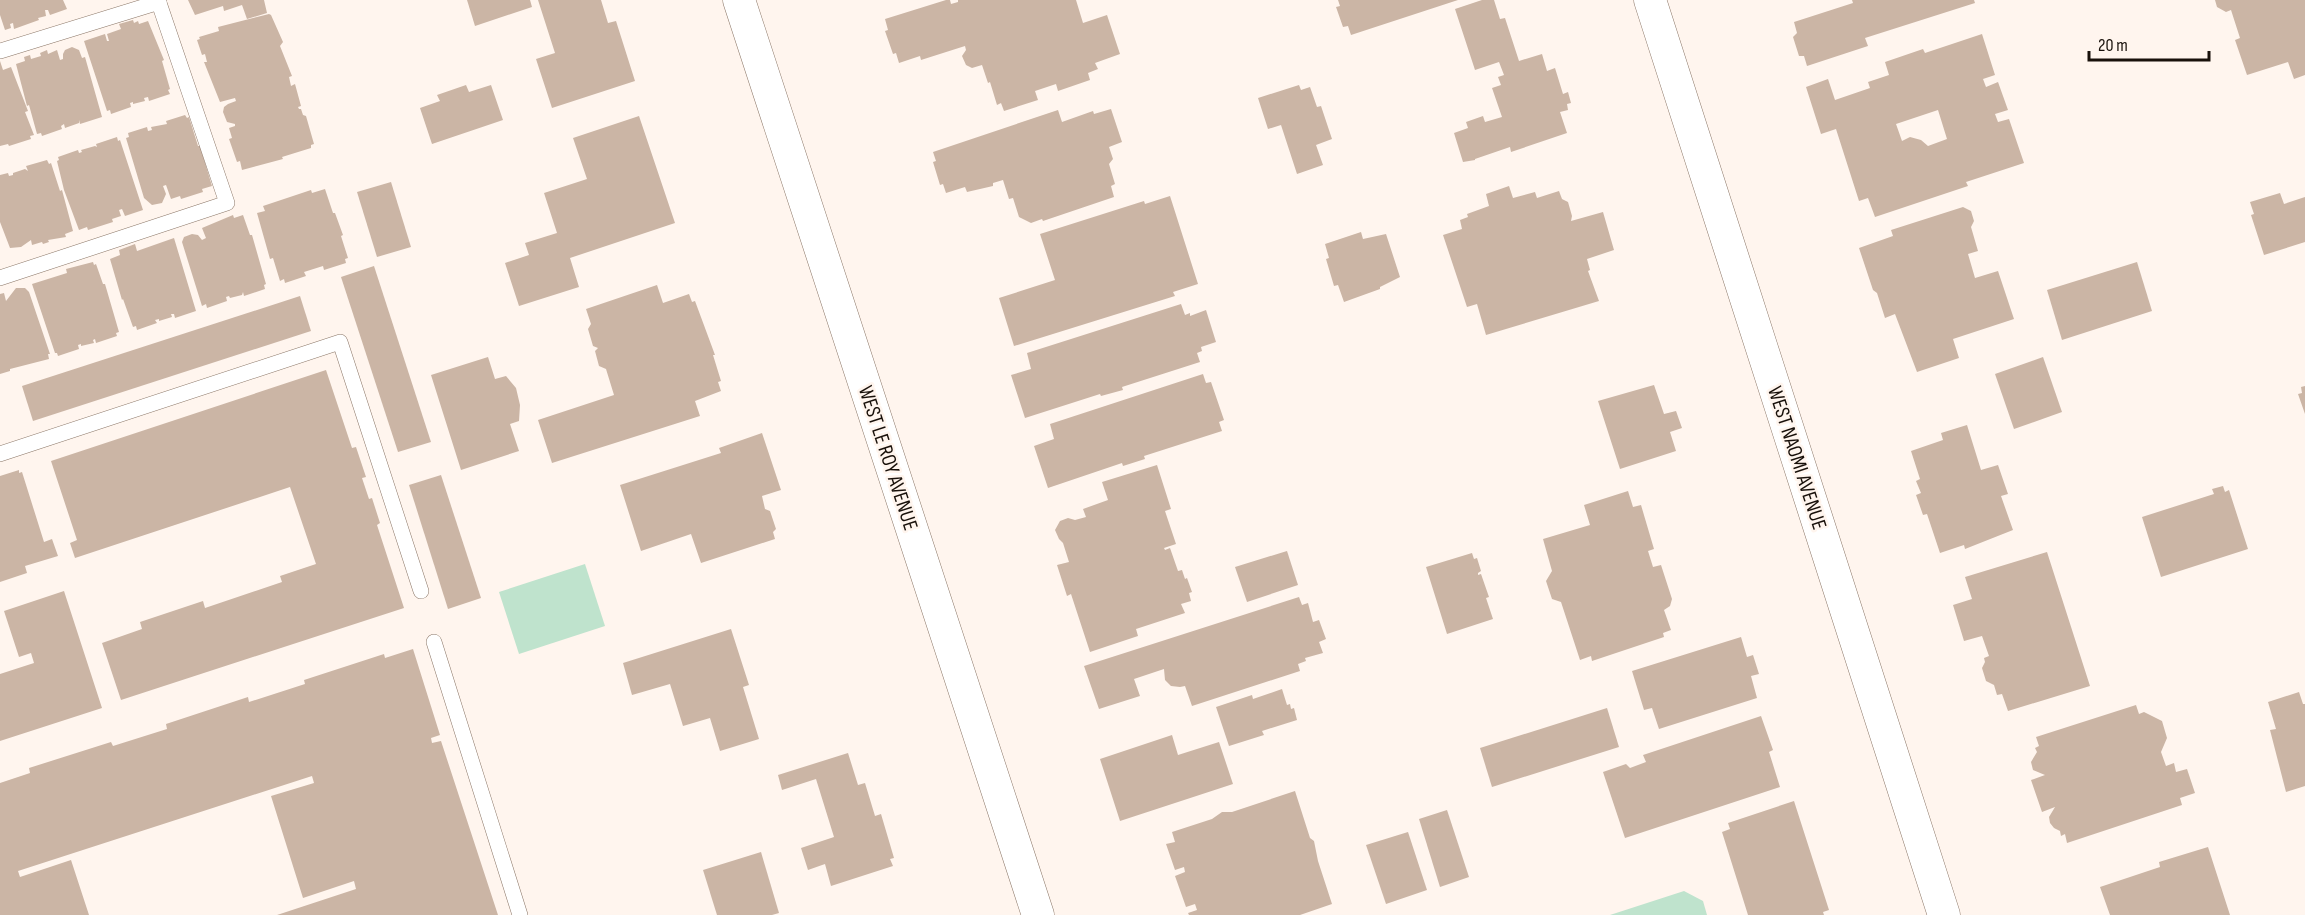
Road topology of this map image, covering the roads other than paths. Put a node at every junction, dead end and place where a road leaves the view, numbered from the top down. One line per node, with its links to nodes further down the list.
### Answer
1 (739, 0): 10 (street, WEST LE ROY AVENUE)
2 (1650, 0): 11 (street, WEST NAOMI AVENUE)
3 (158, 1): 4 (lane); 5 (lane)
4 (0, 51)
5 (0, 278)
6 (0, 454): 7 (lane)
7 (421, 591)
8 (434, 642): 9 (lane)
9 (520, 915)
10 (1038, 915)
11 (1944, 915)

